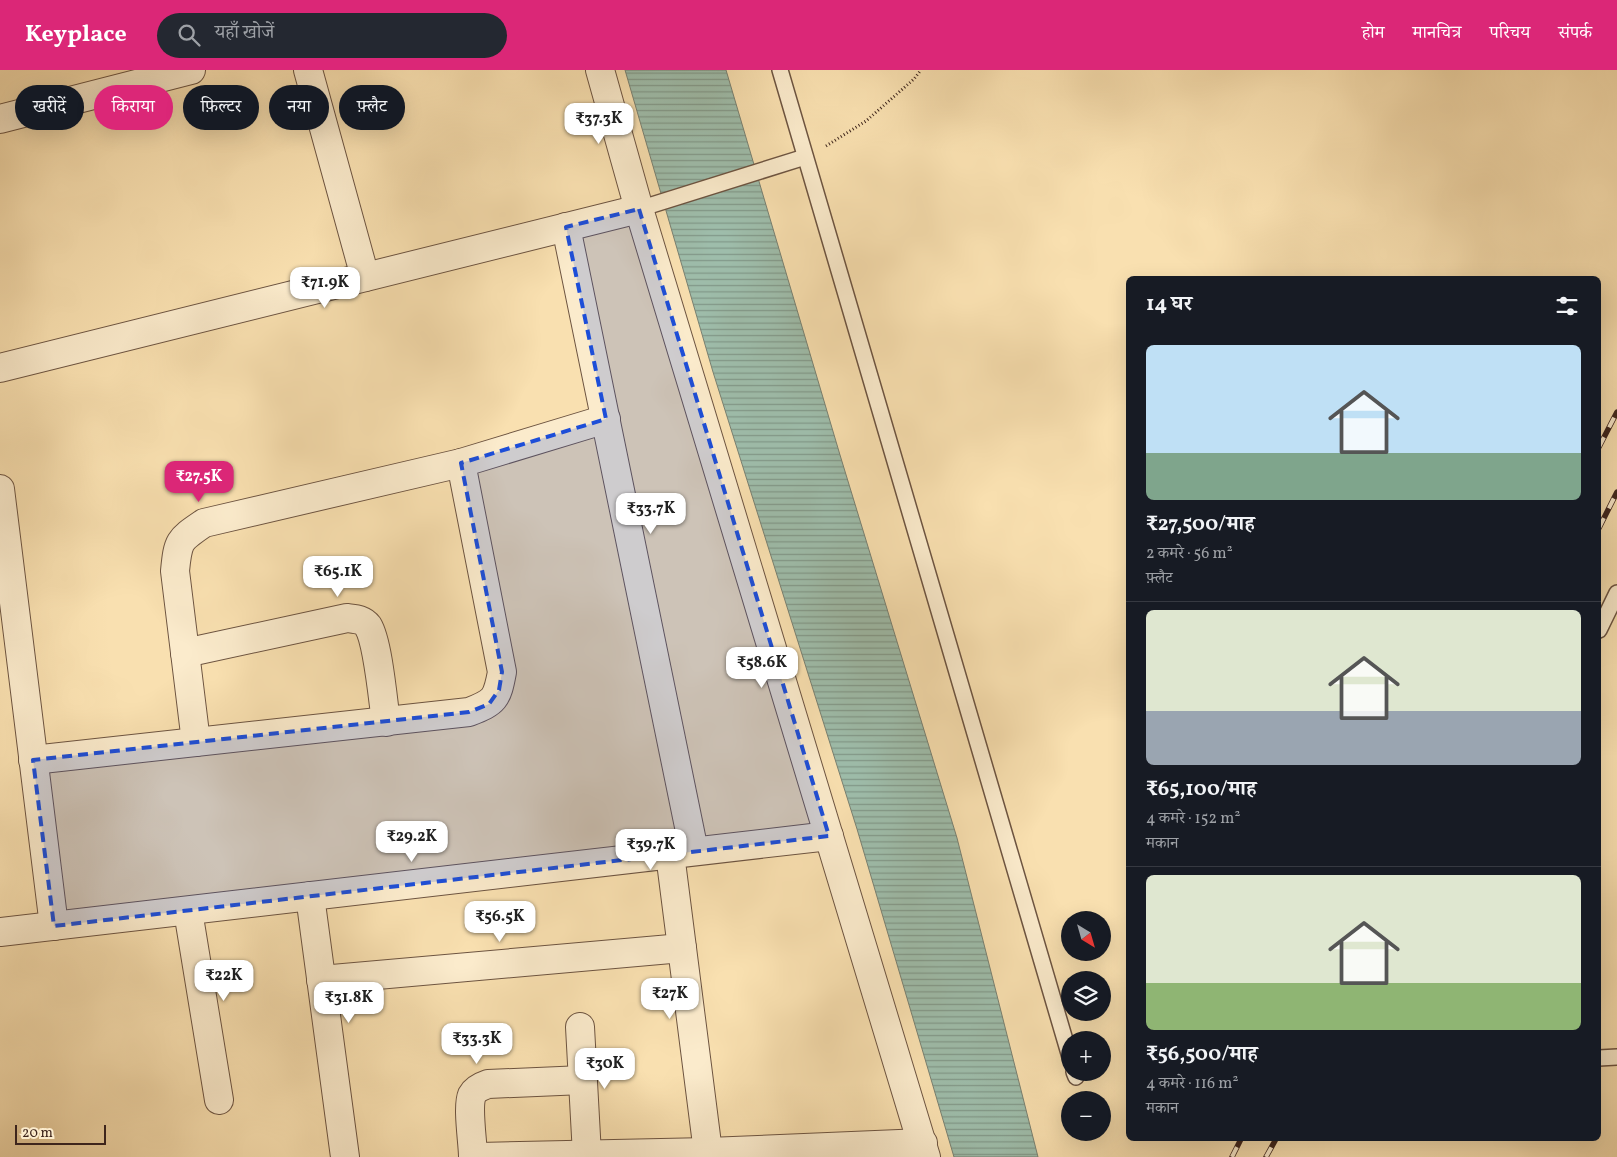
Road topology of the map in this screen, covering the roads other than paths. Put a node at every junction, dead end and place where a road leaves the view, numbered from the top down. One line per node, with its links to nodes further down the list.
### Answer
1 (191, 70): 5 (street)
2 (308, 70): 9 (street)
3 (600, 70): 7 (street)
4 (780, 70): 6 (lane)
5 (0, 119)
6 (805, 157): 7 (lane); 30 (lane)
7 (645, 206): 8 (street); 21 (street)
8 (566, 227): 9 (street); 11 (street)
9 (365, 277): 10 (street)
10 (0, 368)
11 (606, 419): 12 (street); 22 (street)
12 (461, 463): 17 (street); 18 (street)
13 (0, 489): 14 (street)
14 (6, 589): 20 (street)
15 (1617, 593): 16 (lane)
16 (1601, 626)
17 (185, 653): 18 (street); 19 (street)
18 (386, 722): 19 (street)
19 (196, 742): 20 (street)
20 (34, 760): 25 (street)
21 (829, 836): 22 (street); 35 (street)
22 (682, 853): 23 (street); 27 (street)
23 (310, 896): 24 (street); 28 (street)
24 (188, 910): 25 (street); 34 (street)
25 (54, 926): 26 (street)
26 (0, 932)
27 (682, 948): 28 (street); 36 (street)
28 (321, 980): 38 (street)
29 (580, 1027): 33 (street)
30 (1062, 1031)
31 (1617, 1056): 32 (lane)
32 (1601, 1058)
33 (583, 1080): 37 (street); 39 (street)
34 (219, 1100)
35 (924, 1150): 36 (street)
36 (708, 1152): 37 (street)
37 (587, 1155): 40 (street)
38 (345, 1157)
39 (473, 1157)
40 (479, 1157)

